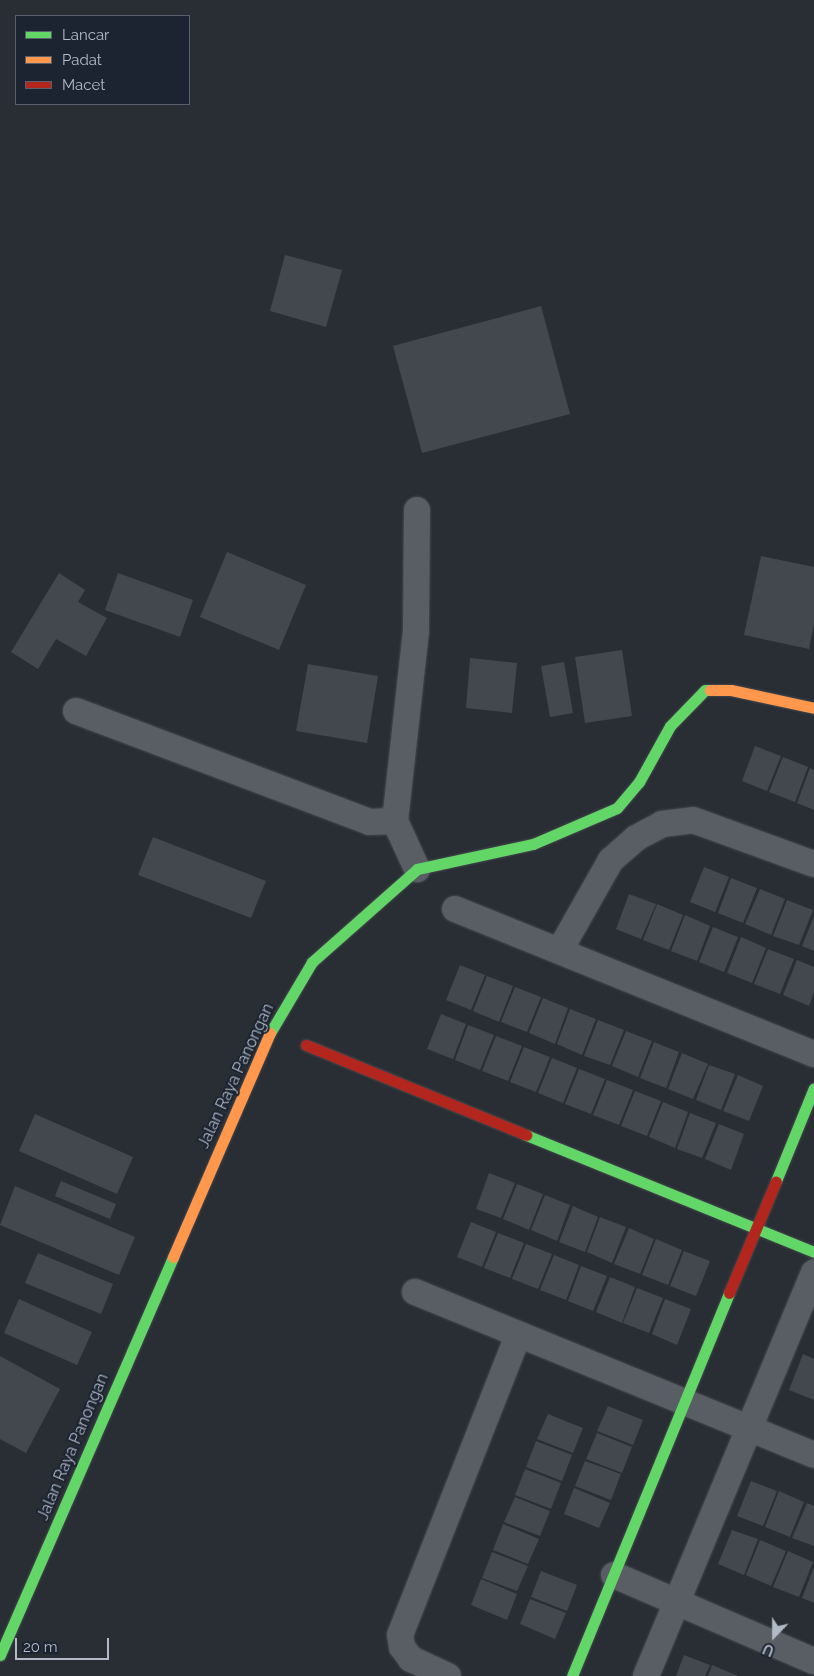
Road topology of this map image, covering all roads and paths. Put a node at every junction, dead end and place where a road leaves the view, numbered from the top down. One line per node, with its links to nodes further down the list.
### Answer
1 (417, 510): 4 (street)
2 (814, 708): 6 (street, Jalan Raya Panongan)
3 (76, 711): 4 (street)
4 (395, 821): 6 (street)
5 (814, 864): 8 (street)
6 (417, 869): 22 (street, Jalan Raya Panongan)
7 (455, 909): 8 (street)
8 (560, 950): 10 (street)
9 (306, 1045): 12 (street)
10 (814, 1054)
11 (814, 1088): 12 (street)
12 (758, 1230): 13 (street); 17 (street)
13 (814, 1252)
14 (814, 1273): 18 (street)
15 (415, 1292): 16 (street)
16 (518, 1335): 17 (street); 24 (street)
17 (685, 1401): 18 (street); 20 (street)
18 (750, 1429): 19 (street); 21 (street)
19 (814, 1454)
20 (614, 1575): 21 (street); 25 (street)
21 (676, 1602): 23 (street); 26 (street)
22 (0, 1655)
23 (814, 1661)
24 (448, 1676)
25 (572, 1676)
26 (646, 1676)

